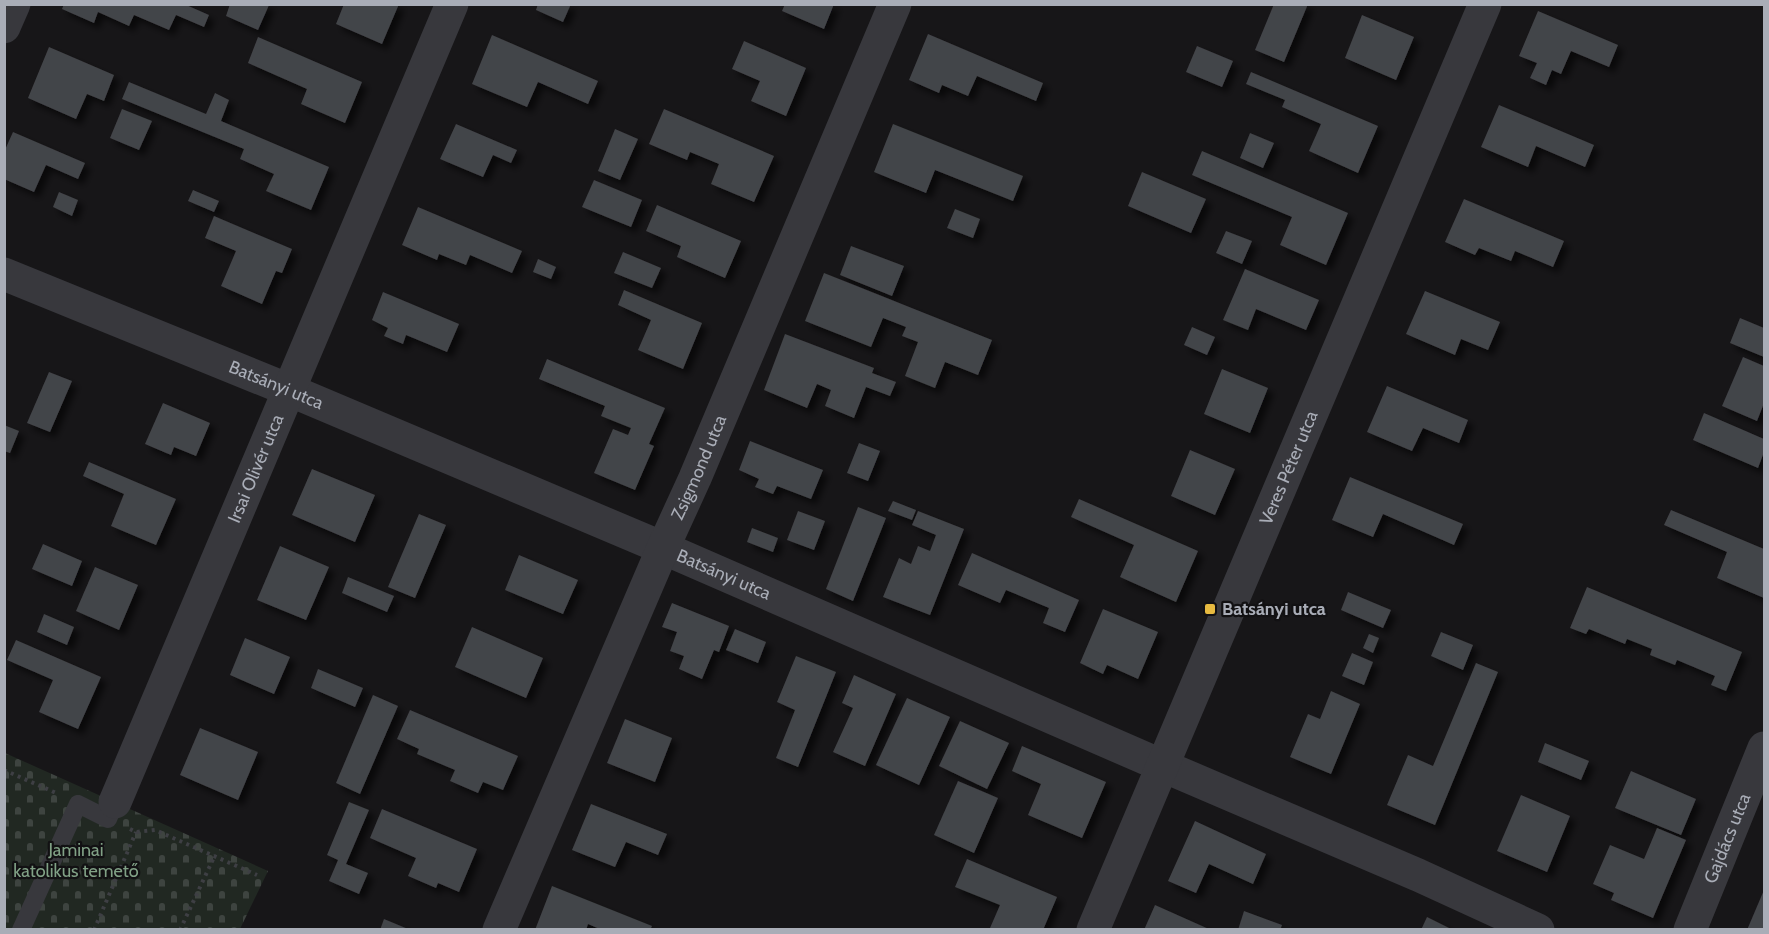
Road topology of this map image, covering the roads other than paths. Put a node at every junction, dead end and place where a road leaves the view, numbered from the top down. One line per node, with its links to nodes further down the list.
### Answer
1 (14, 4): 5 (street)
2 (452, 4): 7 (street, Irsai Olivér utca)
3 (895, 4): 8 (street, Zsigmond utca)
4 (1485, 4): 10 (street, Veres Péter utca)
5 (4, 27)
6 (4, 274): 7 (street, Batsányi utca)
7 (289, 390): 8 (street, Batsányi utca); 11 (street, Irsai Olivér utca)
8 (663, 548): 10 (street, Batsányi utca); 13 (street, Zsigmond utca)
9 (1764, 748): 16 (street, Gajdács utca)
10 (1162, 766): 14 (street, Veres Péter utca); 15 (street, Batsányi utca)
11 (115, 802): 12 (lane)
12 (21, 930)
13 (499, 930)
14 (1093, 930)
15 (1538, 930)
16 (1690, 930)

